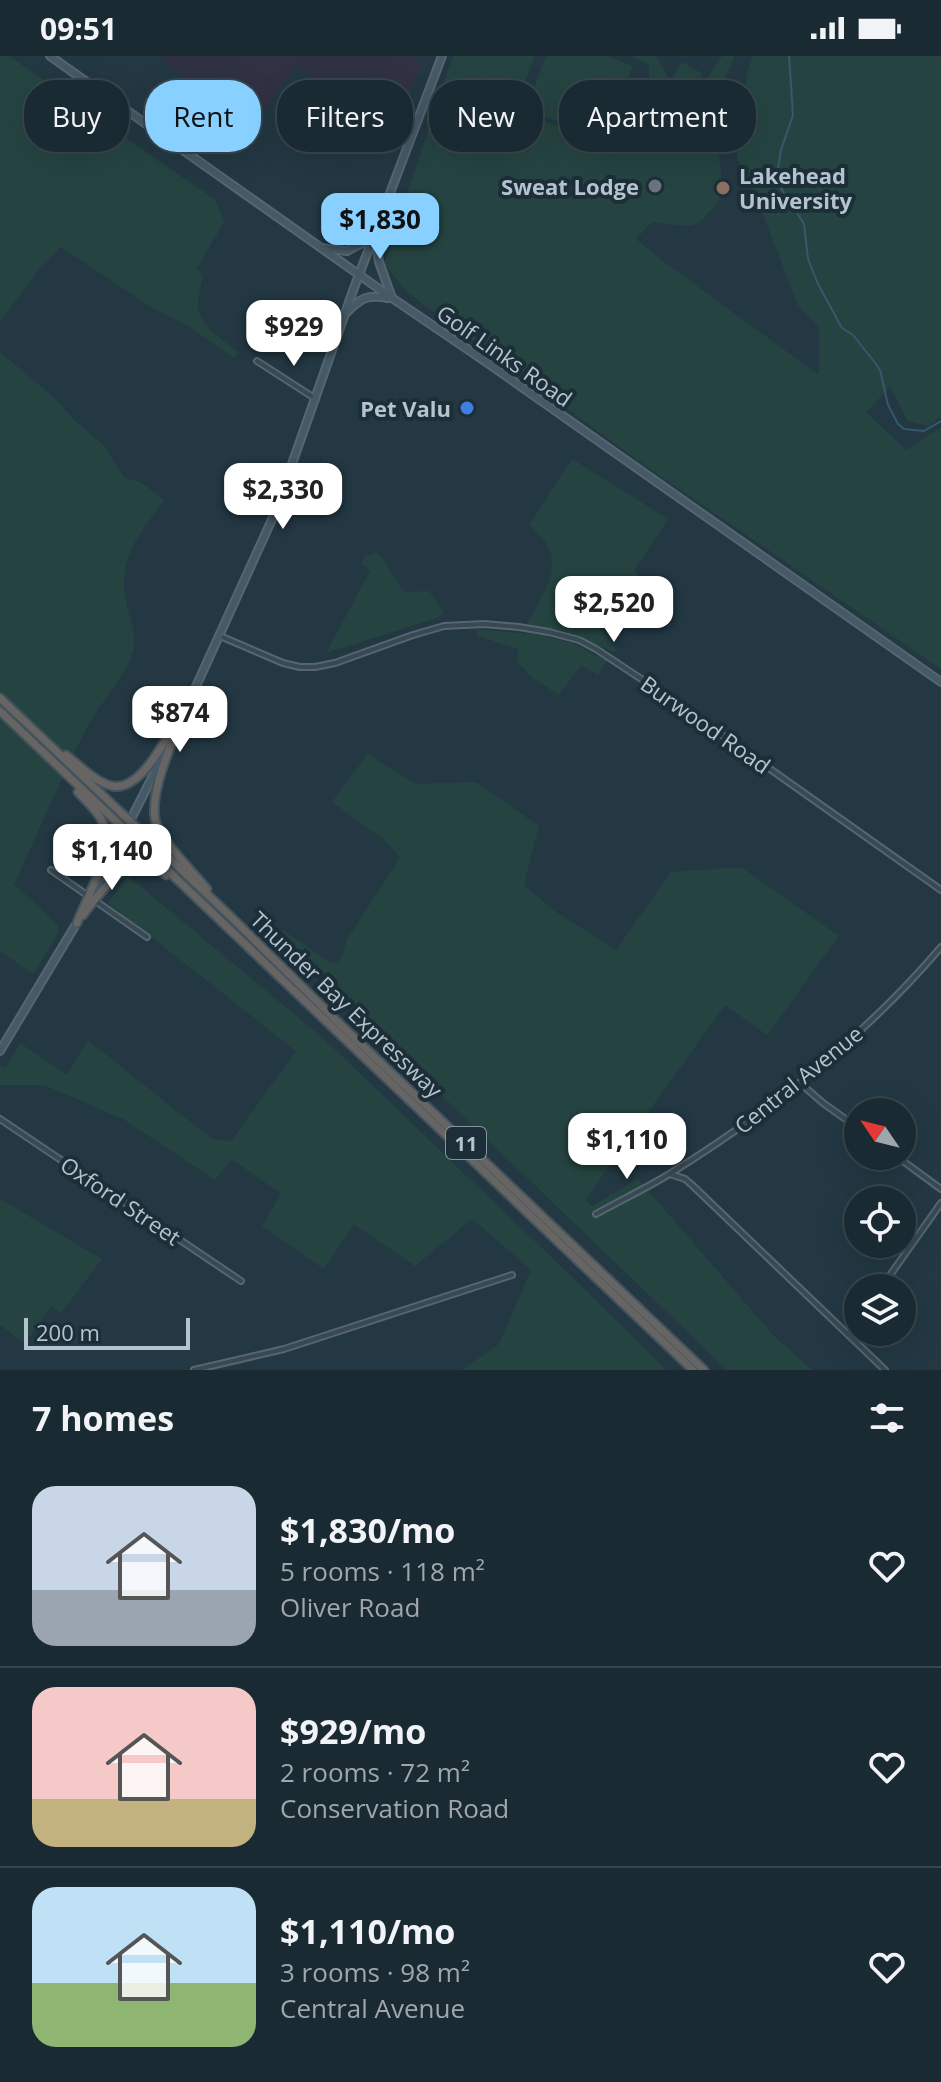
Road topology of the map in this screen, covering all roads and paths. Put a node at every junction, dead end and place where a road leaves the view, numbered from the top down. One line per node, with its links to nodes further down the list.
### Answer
1 (50, 56): 4 (main road, Golf Links Road)
2 (442, 56): 3 (main road)
3 (374, 235): 4 (main road); 5 (main road); 6 (main road)
4 (319, 247): 5 (main road, Golf Links Road)
5 (359, 275): 6 (main road, Golf Links Road); 7 (main road)
6 (392, 298): 7 (main road); 11 (main road, Golf Links Road)
7 (345, 314): 9 (main road)
8 (257, 361): 9 (street)
9 (316, 399): 10 (main road)
10 (219, 636): 12 (main road); 20 (street, Burwood Road)
11 (941, 682)
12 (195, 690): 15 (highway); 17 (main road); 22 (highway)
13 (0, 698): 15 (highway, Thunder Bay Expressway / 11)
14 (0, 711): 16 (highway, Thunder Bay Expressway / 11)
15 (38, 733): 17 (highway, Thunder Bay Expressway / 11)
16 (35, 745): 18 (highway, Thunder Bay Expressway / 11); 21 (highway)
17 (130, 822): 18 (main road); 22 (highway, Thunder Bay Expressway / 11)
18 (126, 831): 21 (main road); 24 (highway, Thunder Bay Expressway / 11)
19 (51, 870): 21 (street)
20 (941, 890)
21 (91, 899): 23 (highway); 24 (highway); 25 (street)
22 (229, 915): 43 (highway, Thunder Bay Expressway / 11)
23 (77, 923): 27 (main road)
24 (226, 927): 42 (highway, Thunder Bay Expressway / 11)
25 (147, 937)
26 (941, 947): 28 (street, Central Avenue)
27 (0, 1051)
28 (799, 1083): 29 (street); 32 (street, Central Avenue)
29 (844, 1118)
30 (0, 1119): 38 (street, Oxford Street)
31 (915, 1170): 33 (street)
32 (670, 1174): 35 (street, Central Avenue); 39 (street)
33 (941, 1189)
34 (941, 1203): 36 (street)
35 (596, 1214)
36 (891, 1274)
37 (512, 1275): 41 (street)
38 (241, 1281)
39 (844, 1330)
40 (860, 1346): 44 (street)
41 (194, 1370)
42 (693, 1370)
43 (704, 1370)
44 (885, 1370)

